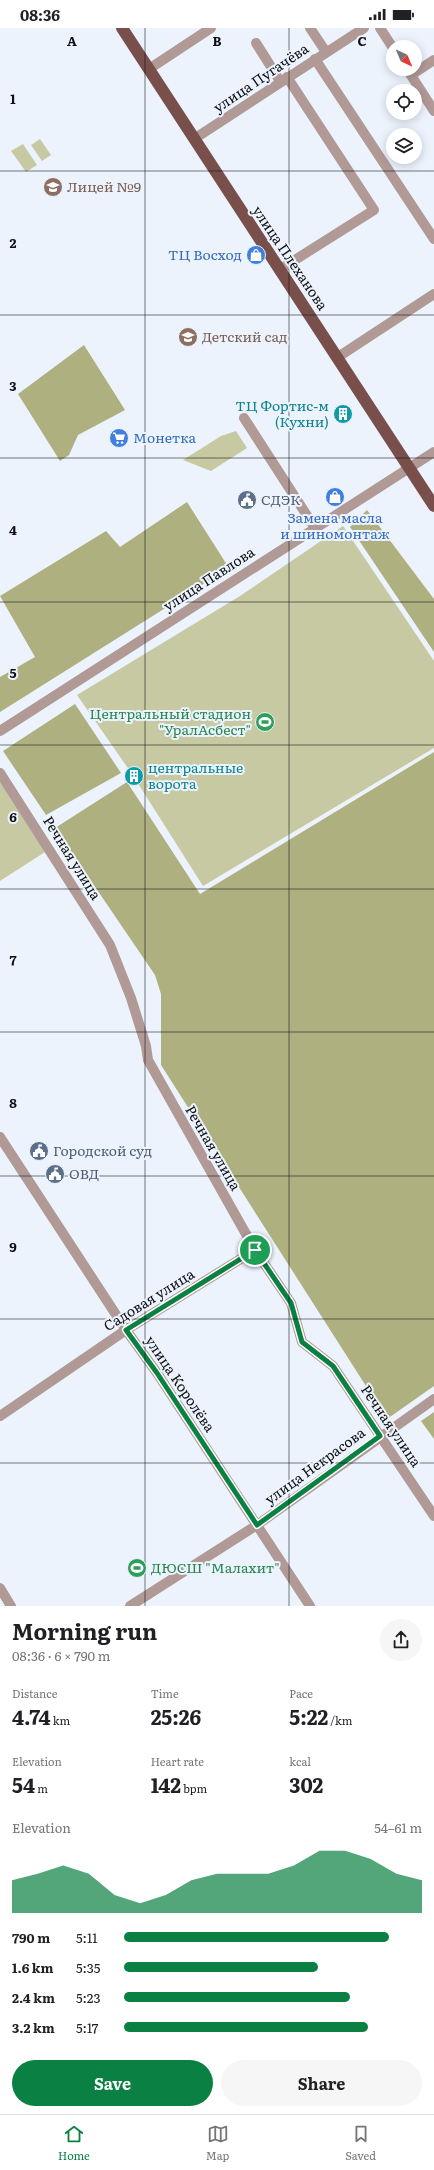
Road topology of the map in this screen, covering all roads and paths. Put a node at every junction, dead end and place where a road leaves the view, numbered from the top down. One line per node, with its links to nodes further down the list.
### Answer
1 (122, 28): 12 (main road, улица Плеханова)
2 (211, 28): 12 (street)
3 (310, 28): 8 (street)
4 (364, 28): 8 (street, улица Пугачёва)
5 (380, 28): 6 (street)
6 (388, 40)
7 (256, 43): 14 (street)
8 (326, 52): 9 (street, улица Пугачёва)
9 (314, 59): 14 (street, улица Пугачёва); 17 (street)
10 (434, 60): 11 (street)
11 (422, 66)
12 (149, 70): 16 (main road, улица Плеханова)
13 (412, 76): 15 (street)
14 (283, 79): 16 (street, улица Пугачёва); 18 (street)
15 (434, 111)
16 (194, 139): 18 (main road, улица Плеханова)
17 (434, 239)
18 (279, 270): 20 (main road, улица Плеханова)
19 (434, 294): 20 (street)
20 (338, 357): 23 (main road, улица Плеханова)
21 (244, 418): 25 (street)
22 (434, 452): 23 (street, улица Павлова)
23 (408, 467): 24 (main road, улица Плеханова); 25 (street, улица Павлова)
24 (434, 506)
25 (315, 528): 26 (street, улица Павлова)
26 (0, 731)
27 (0, 773): 29 (street, Речная улица)
28 (0, 1137): 30 (street, улица Королёва)
29 (255, 1250): 30 (street, Садовая улица); 33 (street, Речная улица)
30 (126, 1330): 32 (street, Садовая улица); 35 (street, улица Королёва)
31 (434, 1399): 33 (street, улица Некрасова)
32 (0, 1416)
33 (380, 1436): 34 (street, Речная улица); 35 (street, улица Некрасова)
34 (434, 1516)
35 (257, 1525): 38 (street, улица Некрасова); 39 (street, улица Королёва)
36 (0, 1588): 37 (street)
37 (11, 1606)
38 (130, 1606)
39 (310, 1606)

